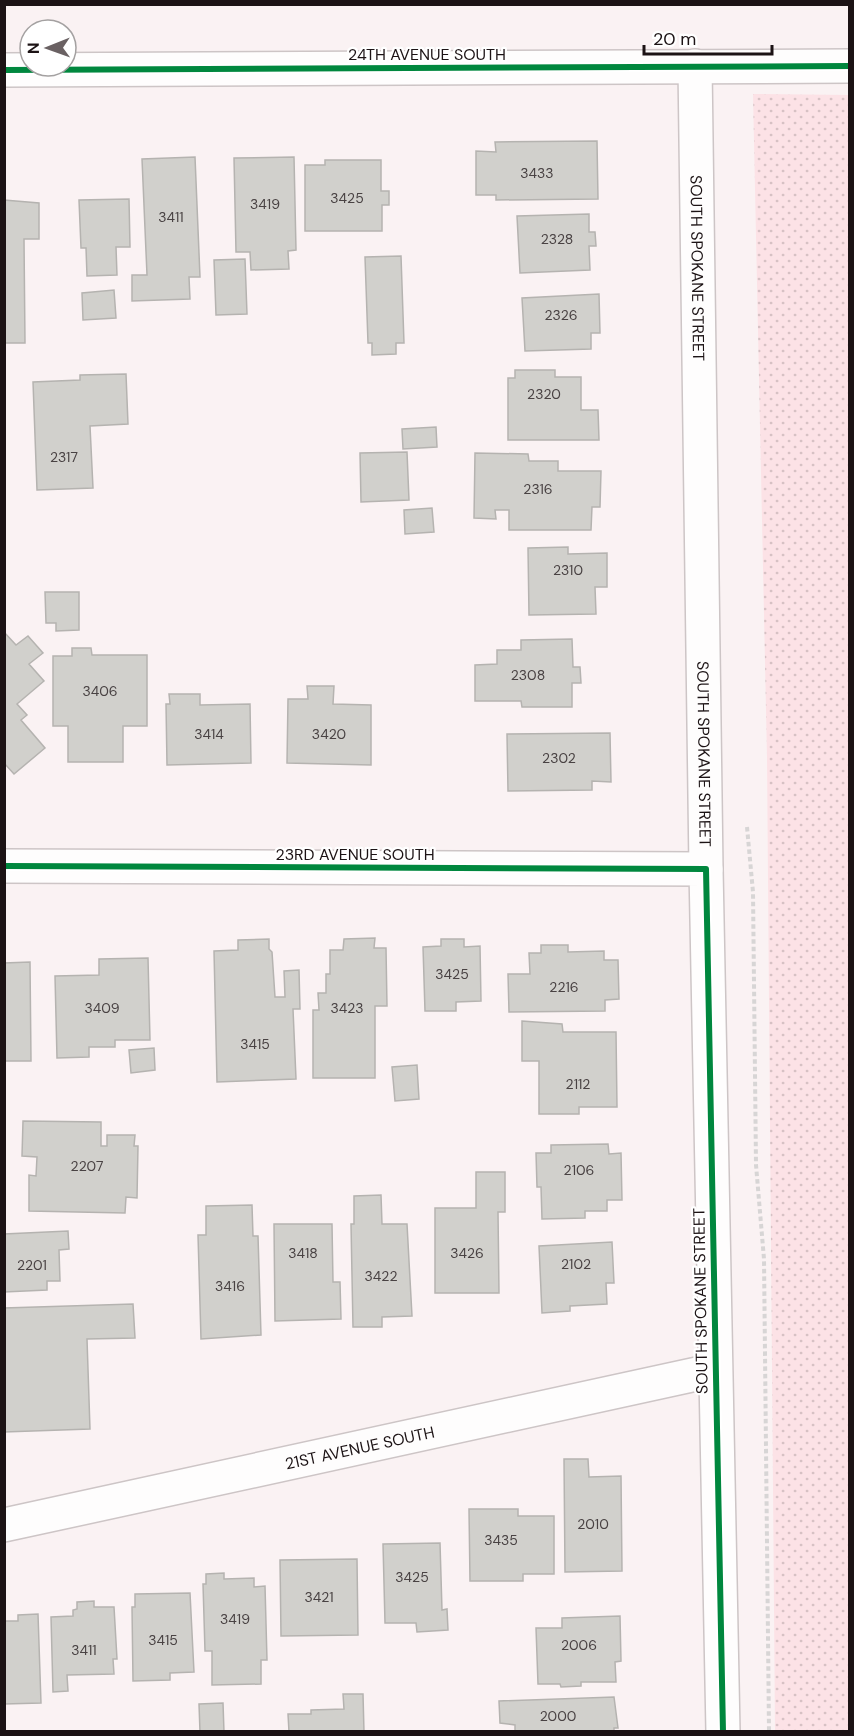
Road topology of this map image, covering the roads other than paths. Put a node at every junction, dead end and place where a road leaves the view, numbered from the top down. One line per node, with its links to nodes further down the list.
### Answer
1 (695, 66): 2 (street, 24TH AVENUE SOUTH); 3 (street, 24TH AVENUE SOUTH); 5 (street, SOUTH SPOKANE STREET)
2 (849, 66)
3 (4, 70)
4 (4, 866): 5 (street, 23RD AVENUE SOUTH)
5 (706, 869): 6 (street, SOUTH SPOKANE STREET)
6 (715, 1370): 7 (street, 21ST AVENUE SOUTH); 8 (street, SOUTH SPOKANE STREET)
7 (4, 1525)
8 (723, 1731)

